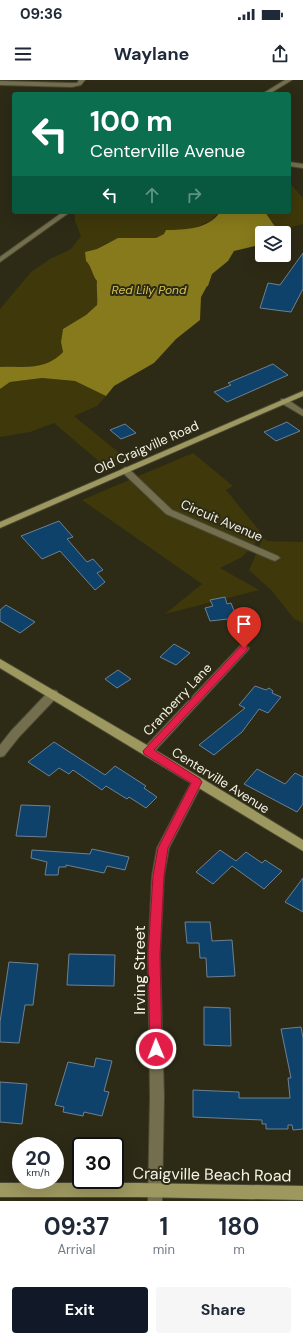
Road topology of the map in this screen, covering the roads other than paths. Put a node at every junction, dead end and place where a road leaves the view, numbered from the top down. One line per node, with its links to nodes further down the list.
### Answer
1 (50, 80): 5 (street)
2 (82, 80): 5 (street)
3 (289, 80): 6 (street)
4 (0, 83): 5 (street)
5 (35, 84)
6 (269, 92)
7 (291, 164): 8 (street)
8 (303, 166)
9 (64, 214): 10 (street)
10 (0, 260)
11 (303, 393): 12 (street, Old Craigville Road)
12 (284, 401): 13 (street); 14 (street, Old Craigville Road)
13 (303, 414)
14 (125, 470): 15 (street, Old Craigville Road); 16 (street, Circuit Avenue)
15 (0, 525)
16 (275, 558)
17 (244, 648): 20 (street, Cranberry Lane)
18 (0, 663): 19 (street, Centerville Avenue)
19 (53, 694): 20 (street, Centerville Avenue); 21 (street)
20 (148, 751): 22 (street, Centerville Avenue)
21 (0, 754)
22 (197, 782): 23 (street, Centerville Avenue); 26 (street, Irving Street)
23 (303, 846)
24 (0, 1190): 26 (street, Craigville Beach Road)
25 (303, 1193): 26 (street, Craigville Beach Road)
26 (155, 1196)

